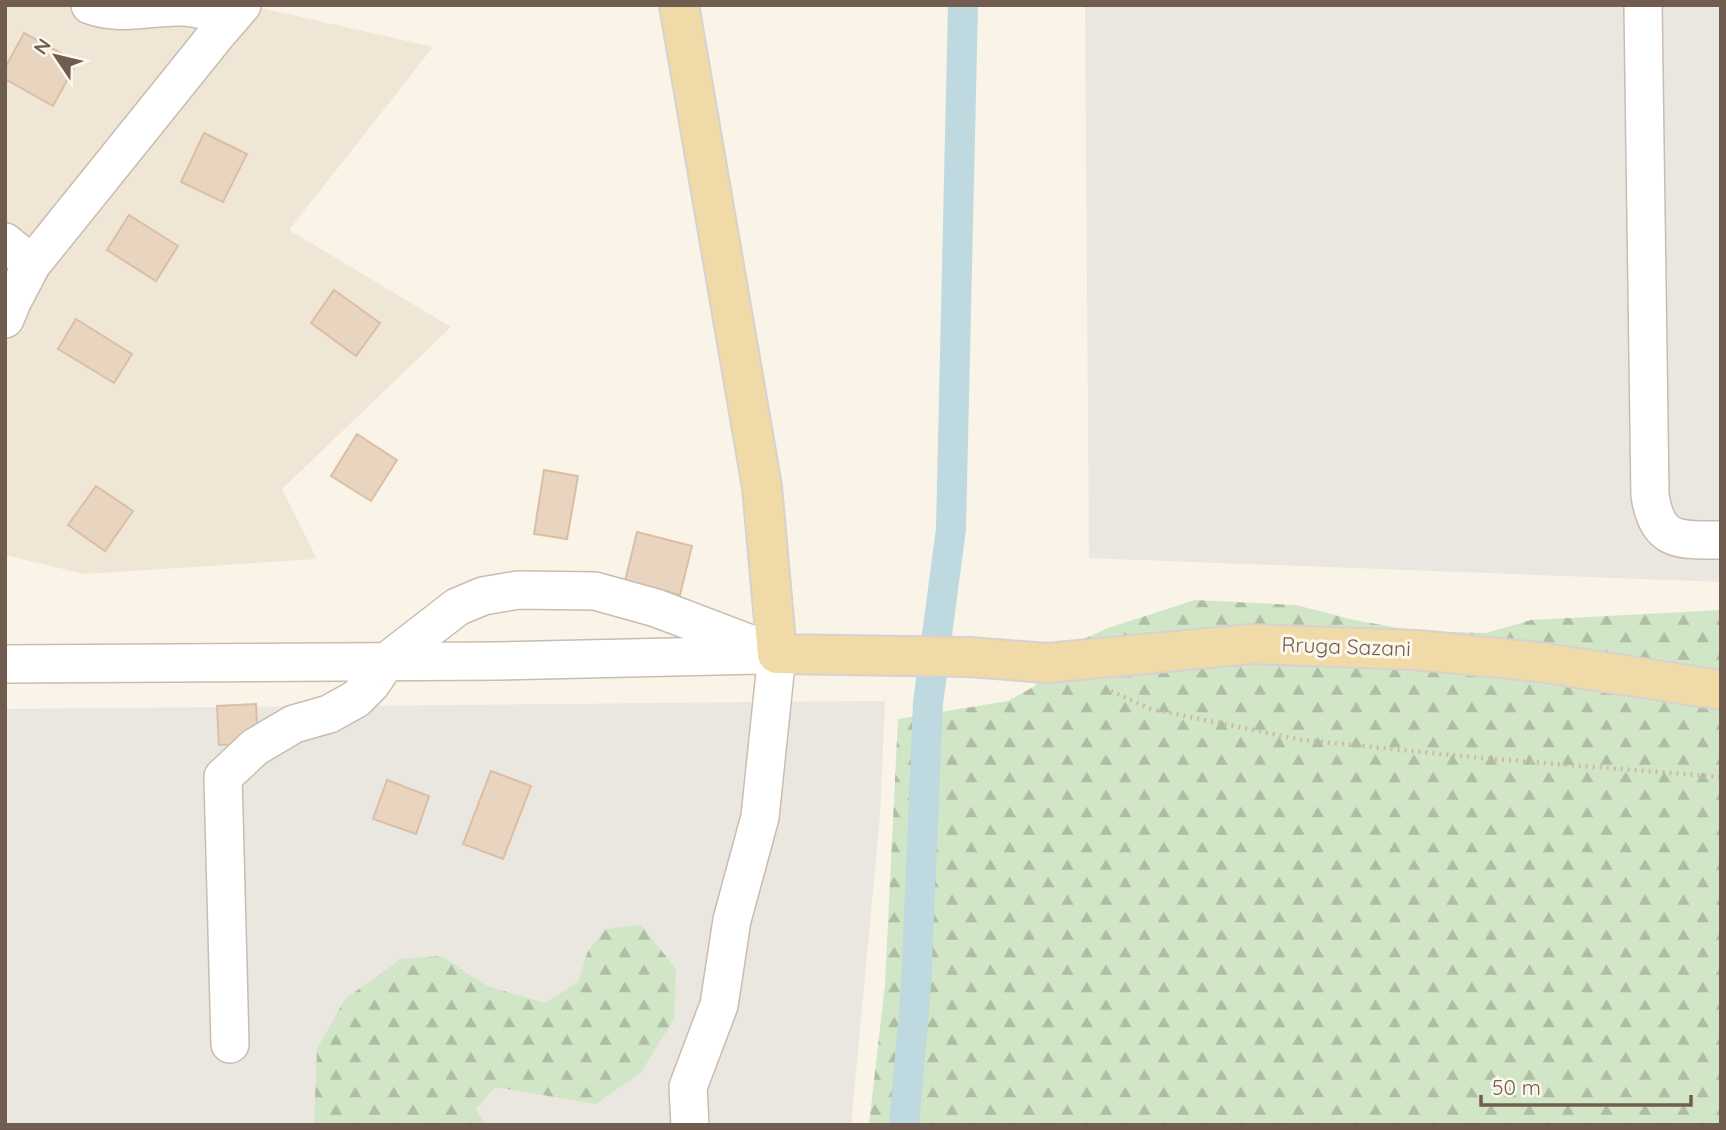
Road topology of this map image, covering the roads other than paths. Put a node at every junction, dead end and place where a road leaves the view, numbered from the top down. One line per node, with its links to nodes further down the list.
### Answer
1 (90, 5): 4 (street)
2 (680, 5): 8 (main road)
3 (1643, 5): 7 (street)
4 (237, 11): 5 (street)
5 (19, 253): 6 (street)
6 (5, 319)
7 (1721, 540)
8 (777, 654): 9 (street); 9 (street); 11 (main road, Rruga Sazani); 13 (street)
9 (386, 662): 10 (street); 12 (street)
10 (5, 664)
11 (1721, 690)
12 (230, 1044)
13 (690, 1125)

